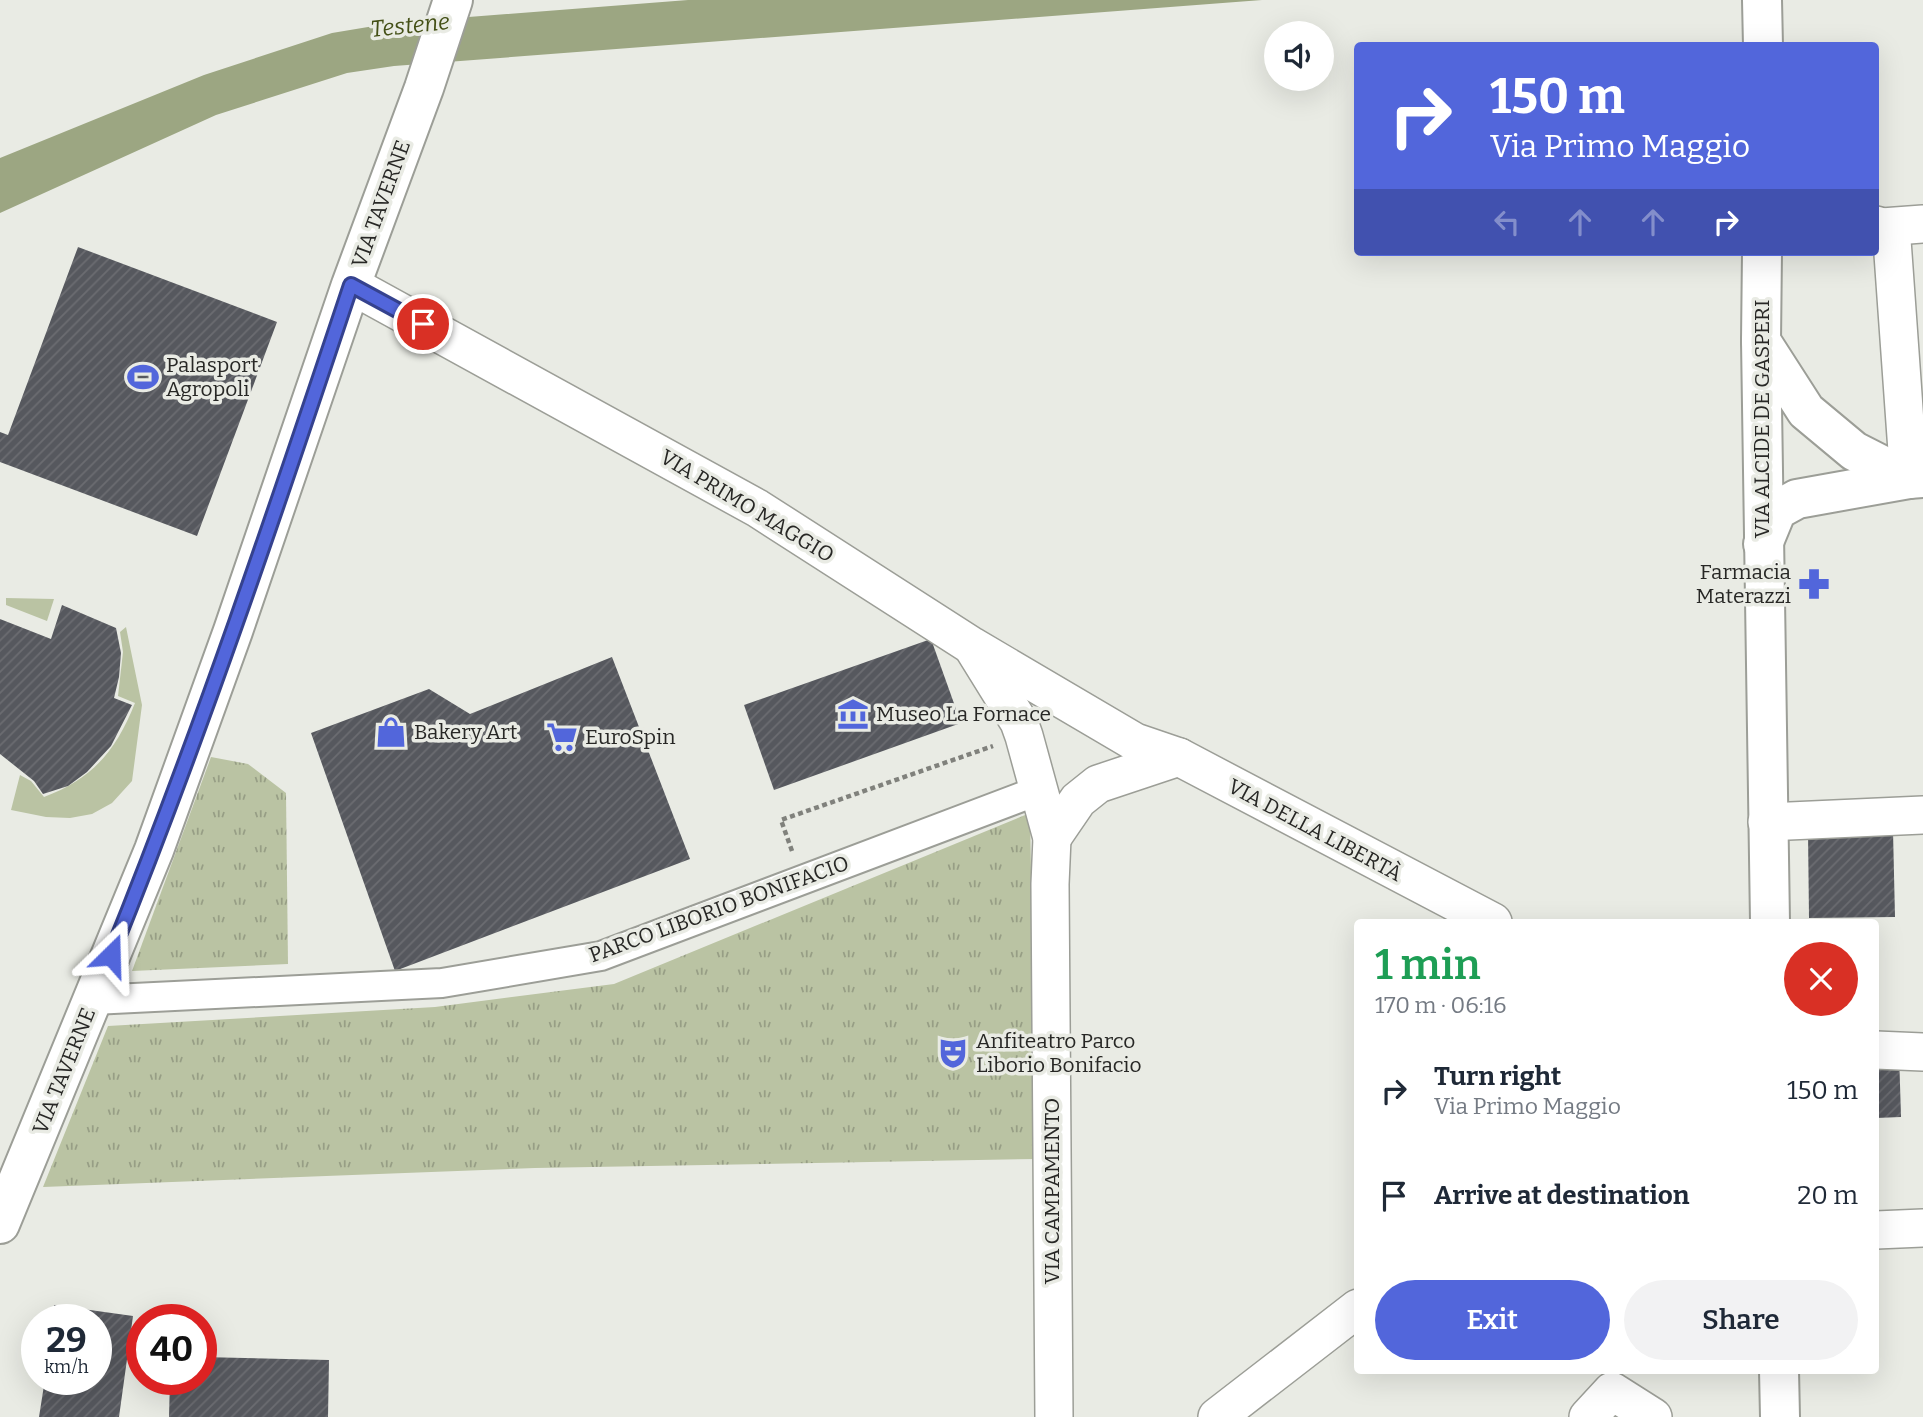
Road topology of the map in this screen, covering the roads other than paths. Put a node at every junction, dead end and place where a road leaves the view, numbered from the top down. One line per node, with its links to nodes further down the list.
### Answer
1 (453, 0): 5 (street, VIA TAVERNE)
2 (1923, 224): 3 (street)
3 (1879, 226): 7 (street)
4 (1762, 256): 6 (street, VIA ALCIDE DE GASPERI)
5 (351, 285): 9 (street, VIA PRIMO MAGGIO); 18 (street, VIA TAVERNE)
6 (1761, 341): 7 (street); 8 (street, VIA ALCIDE DE GASPERI)
7 (1916, 478): 8 (street)
8 (1763, 544): 14 (street, VIA ALCIDE DE GASPERI)
9 (972, 646): 10 (street, VIA PRIMO MAGGIO); 12 (street, VIA CAMPAMENTO)
10 (1135, 742): 11 (street, VIA DELLA LIBERTÀ)
11 (1179, 757): 15 (street); 16 (street, VIA DELLA LIBERTÀ)
12 (1040, 790): 15 (street, VIA CAMPAMENTO); 18 (street, PARCO LIBORIO BONIFACIO)
13 (1923, 815): 14 (street)
14 (1767, 822): 17 (street, VIA ALCIDE DE GASPERI)
15 (1052, 838): 26 (street, VIA CAMPAMENTO)
16 (1487, 919)
17 (1770, 919)
18 (93, 1000): 21 (street, VIA TAVERNE)
19 (1879, 1050): 20 (street)
20 (1923, 1052)
21 (0, 1224)
22 (1923, 1228): 23 (street)
23 (1879, 1230)
24 (1354, 1311): 27 (street)
25 (1779, 1374): 30 (street)
26 (1054, 1417)
27 (1217, 1417)
28 (1588, 1417): 29 (street)
29 (1653, 1417)
30 (1780, 1417)

